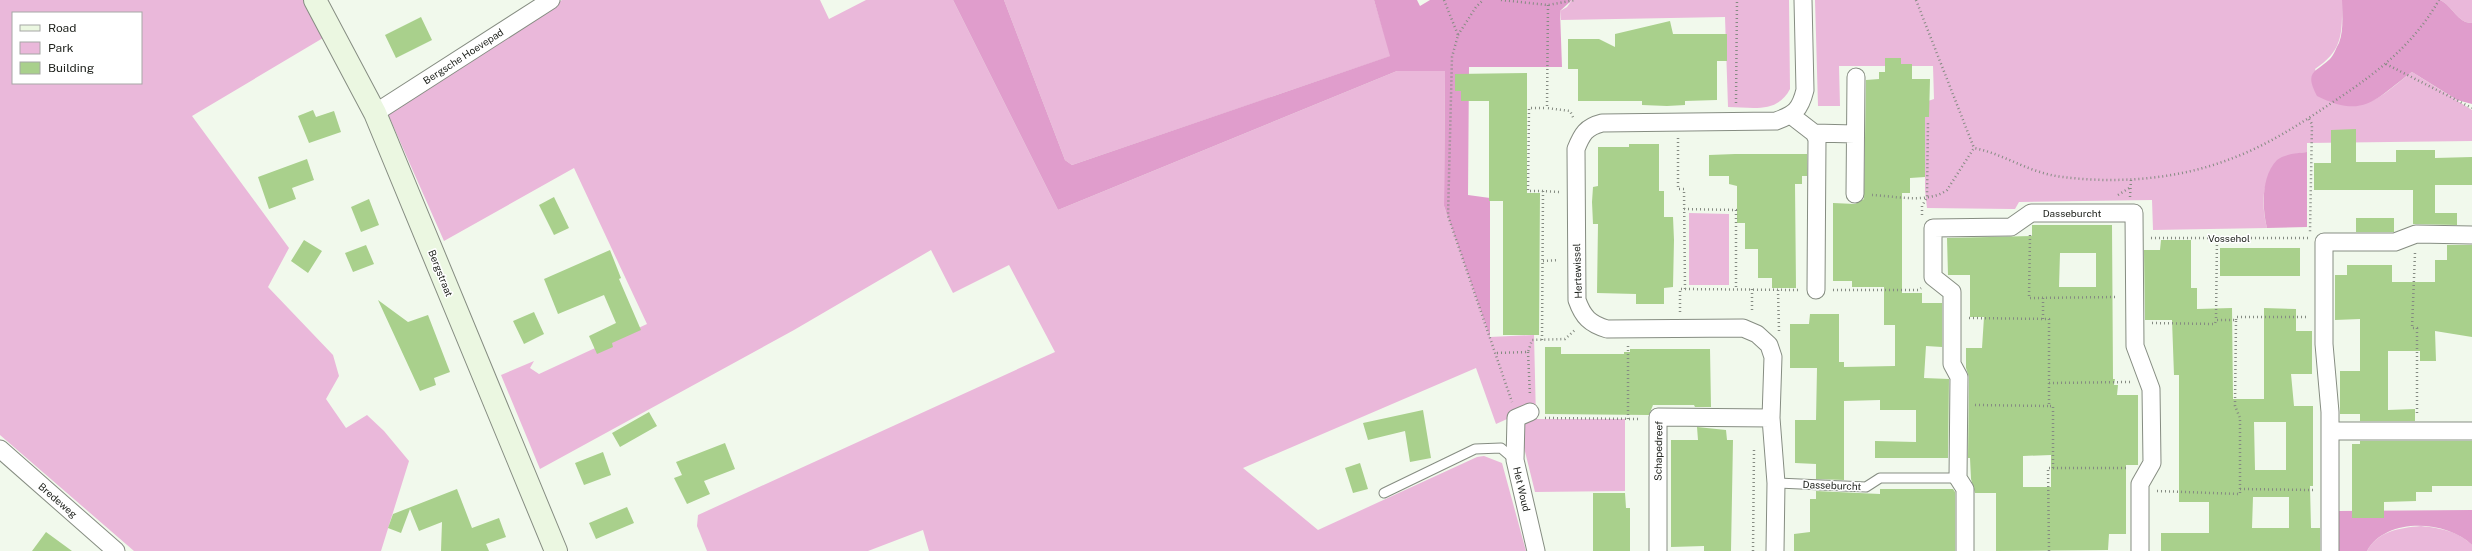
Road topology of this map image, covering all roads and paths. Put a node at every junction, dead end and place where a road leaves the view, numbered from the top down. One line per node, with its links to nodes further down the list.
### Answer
1 (315, 0): 17 (street, Bergstraat)
2 (551, 0): 17 (street, Bergsche Hoevepad)
3 (1444, 0): 12 (path)
4 (1483, 0): 12 (path)
5 (1501, 0): 11 (path)
6 (1575, 0): 11 (path)
7 (1737, 0): 20 (path)
8 (1803, 0): 18 (street)
9 (1916, 0): 26 (path)
10 (2439, 0): 13 (path)
11 (1548, 5): 15 (path)
12 (1458, 35): 60 (path)
13 (2386, 64): 16 (path); 19 (path)
14 (1856, 77): 24 (street)
15 (1547, 108): 25 (path); 27 (path)
16 (2472, 108)
17 (375, 113): 83 (street, Bergstraat)
18 (1792, 116): 20 (street); 23 (street)
19 (2309, 119): 26 (path); 38 (path)
20 (1736, 121): 22 (street)
21 (1928, 121): 30 (path)
22 (1678, 122): 25 (street); 31 (path)
23 (1814, 133): 24 (street); 44 (street)
24 (1855, 134): 29 (street)
25 (1582, 135): 28 (street, Hertewissel)
26 (1974, 148): 30 (path)
27 (1543, 191): 28 (path); 57 (path)
28 (1576, 192): 48 (street, Hertewissel)
29 (1855, 194)
30 (1927, 197): 33 (path)
31 (1684, 209): 40 (path); 42 (path)
32 (2022, 219): 33 (street, Dasseburcht); 36 (street, Dasseburcht); 46 (path)
33 (1933, 228): 39 (street)
34 (2416, 234): 35 (street); 38 (street); 70 (path)
35 (2472, 235)
36 (2134, 238): 37 (path, Vossehol); 45 (street, Dasseburcht)
37 (2216, 238): 38 (path, Vossehol); 51 (path)
38 (2317, 240): 47 (street)
39 (1933, 277): 44 (path); 49 (street)
40 (1685, 289): 42 (path); 54 (path)
41 (1752, 289): 42 (path); 43 (path); 56 (path)
42 (1736, 290)
43 (1778, 290): 44 (path); 58 (path)
44 (1816, 290)
45 (2135, 297): 46 (path); 53 (street, Dasseburcht)
46 (2043, 298): 50 (path)
47 (2324, 317): 52 (path); 69 (street)
48 (1586, 318): 55 (street); 57 (path)
49 (1952, 318): 50 (path); 63 (street)
50 (2043, 319): 62 (path)
51 (2216, 320): 52 (path); 53 (path)
52 (2236, 320): 78 (path)
53 (2135, 323): 61 (street, Dasseburcht)
54 (1680, 328): 55 (street); 56 (street)
55 (1628, 329): 66 (path)
56 (1752, 331): 58 (street)
57 (1542, 340): 59 (path)
58 (1769, 345): 67 (street)
59 (1528, 352): 60 (path); 65 (path)
60 (1497, 353): 65 (path)
61 (2149, 382): 62 (path); 75 (street, Dasseburcht)
62 (2049, 383): 64 (path)
63 (1959, 405): 64 (path); 76 (street)
64 (2049, 406): 74 (path)
65 (1523, 415): 66 (path); 73 (street, Het Woud)
66 (1628, 418): 68 (path)
67 (1771, 418): 68 (street, Schapedreef); 77 (street)
68 (1658, 419): 85 (street, Schapedreef)
69 (2330, 431): 70 (street); 79 (street)
70 (2417, 431): 71 (street)
71 (2472, 431)
72 (0, 449): 82 (street, Bredeweg)
73 (1515, 460): 81 (lane); 84 (street, Het Woud)
74 (2053, 468): 75 (path); 88 (path)
75 (2149, 469): 80 (street, Dasseburcht)
76 (1958, 478): 77 (lane, Dasseburcht); 87 (street)
77 (1776, 483): 86 (street)
78 (2240, 489): 79 (path); 80 (path)
79 (2330, 490): 90 (street)
80 (2140, 491): 89 (street, Dasseburcht)
81 (1384, 493)
82 (116, 551)
83 (556, 551)
84 (1536, 551)
85 (1658, 551)
86 (1775, 551)
87 (1965, 551)
88 (2049, 551)
89 (2140, 551)
90 (2330, 551)

